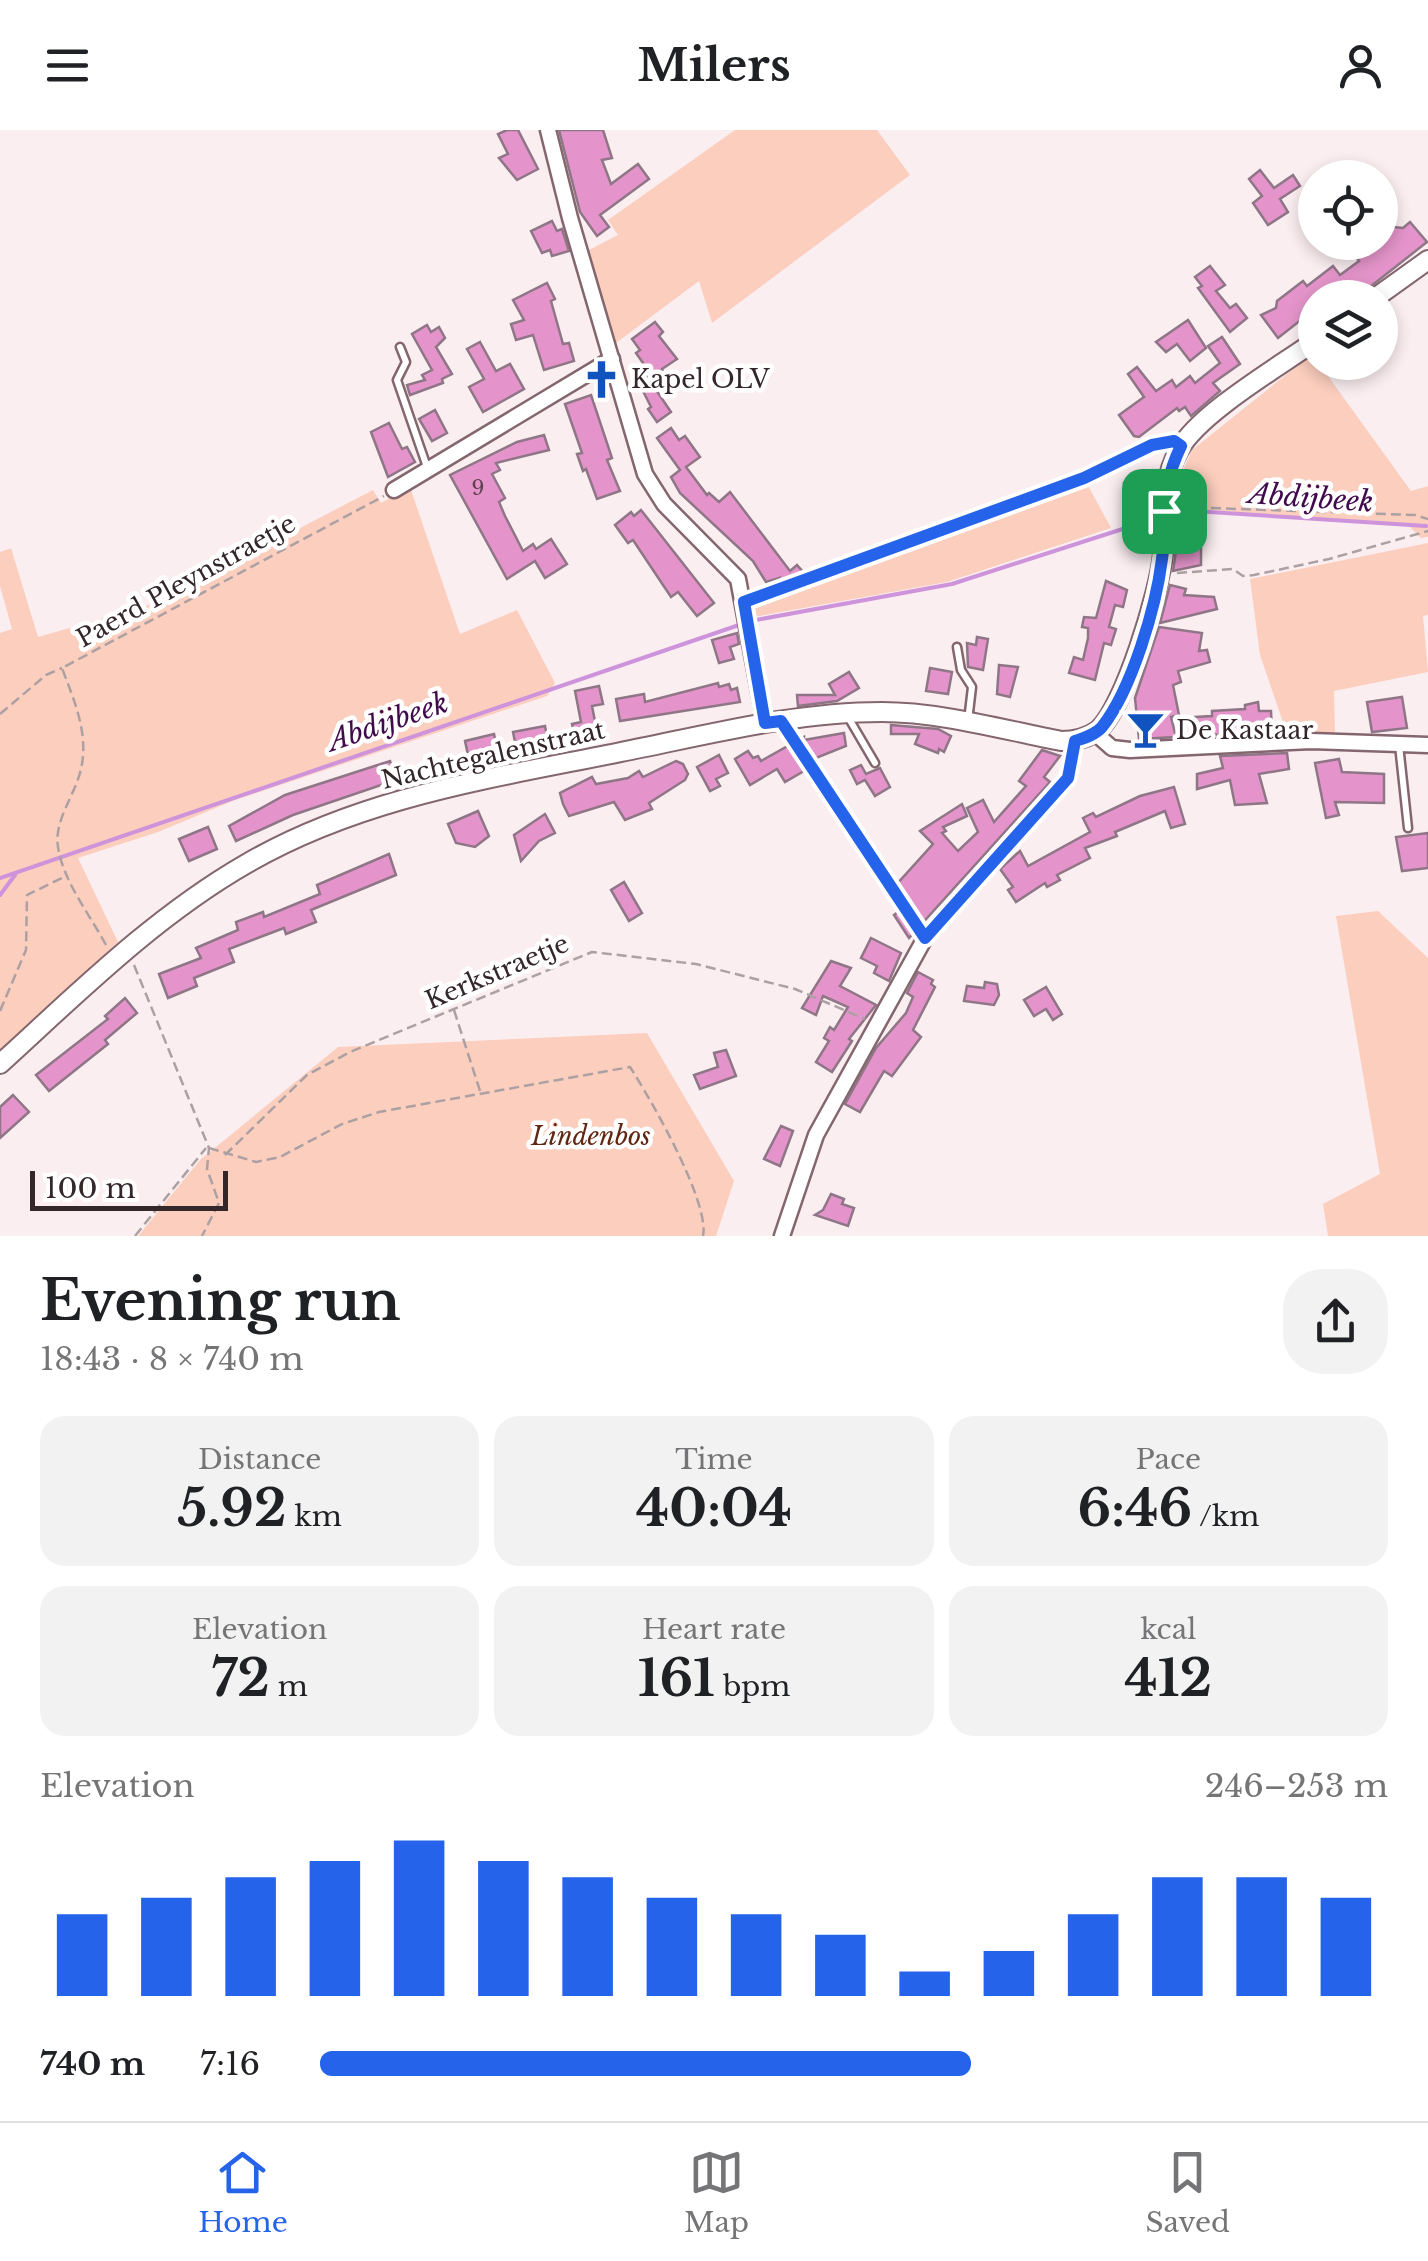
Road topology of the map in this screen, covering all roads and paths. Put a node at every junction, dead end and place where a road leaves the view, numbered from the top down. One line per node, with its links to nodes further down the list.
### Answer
1 (548, 130): 6 (street)
2 (1428, 260): 3 (street)
3 (1398, 282)
4 (400, 348): 8 (lane)
5 (1298, 353): 7 (street)
6 (612, 359): 8 (street); 14 (street)
7 (1181, 446): 10 (street); 14 (path)
8 (428, 470): 9 (street)
9 (394, 490): 16 (path, Paerd Pleynstraetje)
10 (1164, 511): 11 (path); 13 (street)
11 (1428, 519)
12 (1428, 531): 13 (path)
13 (1160, 572): 21 (street)
14 (744, 602): 19 (street)
15 (957, 647): 20 (lane)
16 (62, 668): 17 (path); 27 (path, Paerd Pleynstraetje)
17 (0, 714)
18 (846, 714): 19 (street, Nachtegalenstraat); 20 (street, Nachtegalenstraat); 25 (lane)
19 (773, 722): 28 (path); 29 (street, Nachtegalenstraat)
20 (968, 724): 22 (street, Nachtegalenstraat)
21 (1096, 732): 22 (street); 23 (street)
22 (1075, 741): 28 (street)
23 (1399, 744): 24 (street); 26 (lane)
24 (1428, 745)
25 (875, 764)
26 (1408, 828)
27 (68, 875): 29 (path, Paerd Pleynstraetje); 31 (path)
28 (925, 938): 32 (street)
29 (120, 956): 33 (street, Nachtegalenstraat); 35 (path)
30 (454, 1010): 32 (path, Kerkstraetje); 34 (path); 36 (path, Kerkstraetje)
31 (0, 1011)
32 (875, 1024): 40 (street)
33 (0, 1064)
34 (480, 1092): 36 (path); 39 (path)
35 (208, 1147): 36 (path); 37 (path); 38 (path)
36 (226, 1155)
37 (134, 1236)
38 (202, 1236)
39 (703, 1236)
40 (782, 1236)

